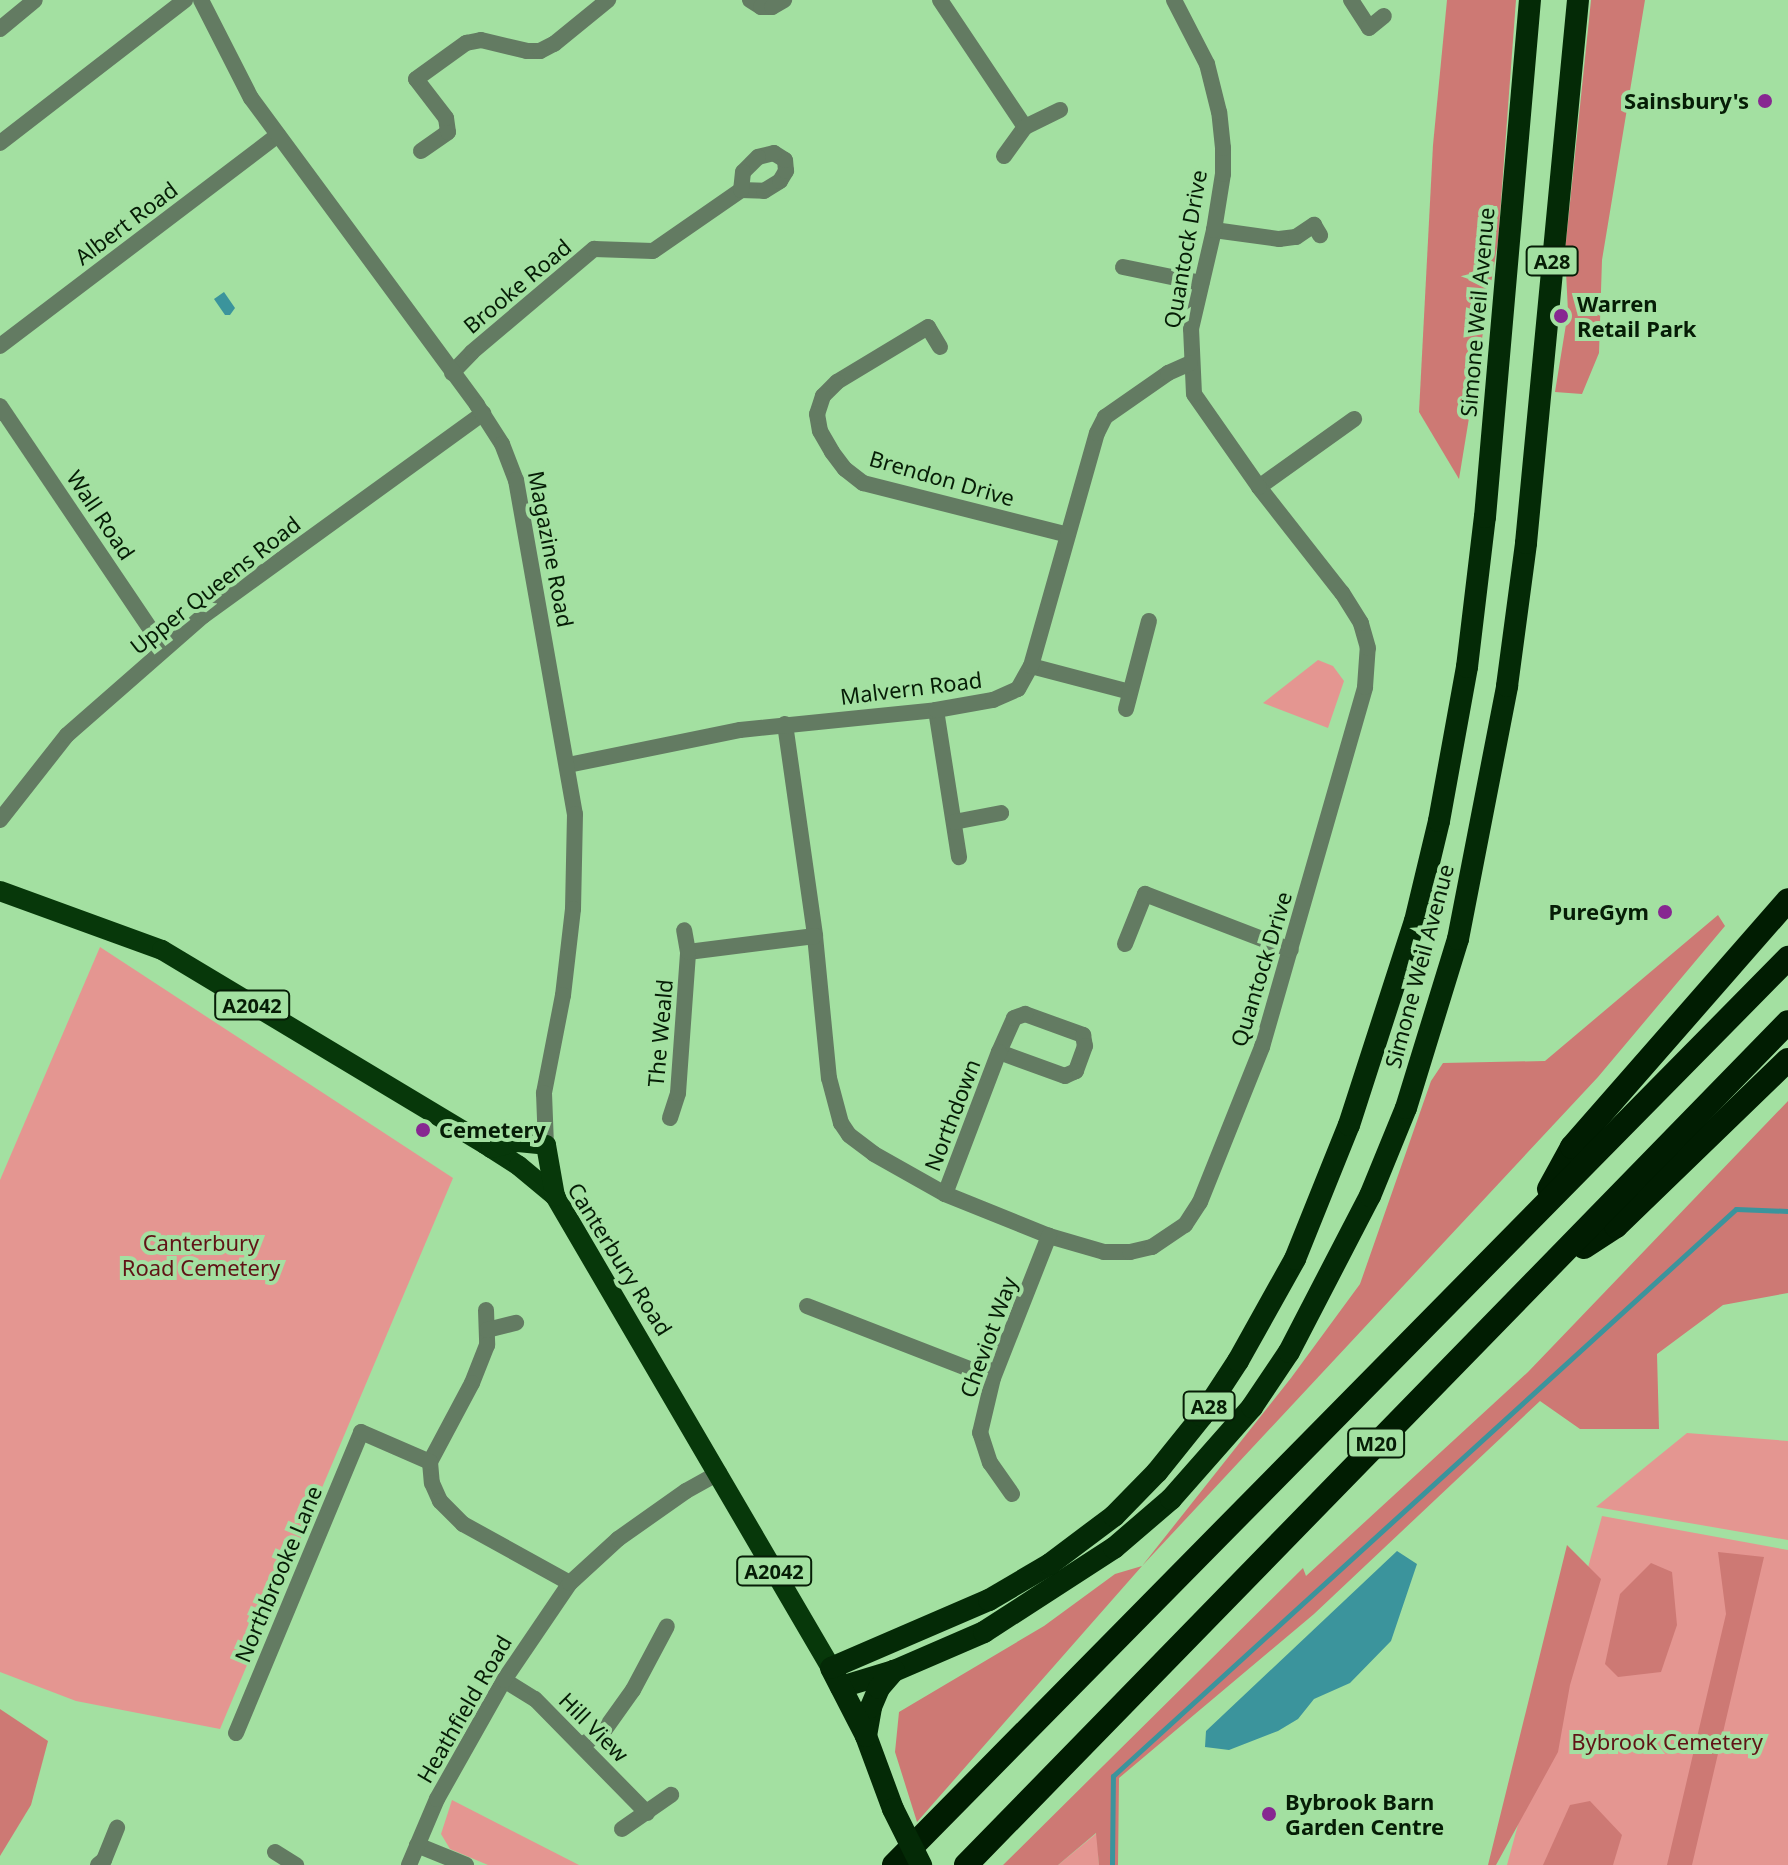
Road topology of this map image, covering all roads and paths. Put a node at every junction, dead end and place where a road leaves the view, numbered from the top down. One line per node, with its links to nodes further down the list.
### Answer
1 (35, 0): 13 (street)
2 (185, 0): 17 (street)
3 (201, 0): 16 (street, Magazine Road)
4 (608, 0): 18 (street)
5 (750, 0): 6 (street)
6 (784, 0)
7 (940, 0): 15 (street)
8 (1174, 0): 22 (street, Quantock Drive)
9 (1351, 0): 12 (street)
10 (1530, 0): 76 (highway, Simone Weil Avenue / A28)
11 (1578, 0): 75 (highway, Simone Weil Avenue / A28)
12 (1384, 16)
13 (0, 29)
14 (1060, 110): 15 (street)
15 (1025, 127): 19 (street)
16 (278, 135): 25 (street, Albert Road); 28 (street, Magazine Road)
17 (0, 143)
18 (421, 151)
19 (1004, 156)
20 (741, 190): 28 (street, Brooke Road)
21 (1314, 224): 22 (street)
22 (1214, 230): 24 (street, Quantock Drive)
23 (1123, 267): 24 (street)
24 (1201, 283): 27 (street, Quantock Drive)
25 (0, 346)
26 (940, 347): 33 (street, Brendon Drive)
27 (1190, 363): 32 (street, Quantock Drive); 33 (street, Malvern Road)
28 (452, 373): 30 (street, Magazine Road)
29 (0, 406): 35 (street, Wall Road)
30 (483, 413): 35 (street, Upper Queens Road); 41 (street, Magazine Road)
31 (1354, 419): 32 (street)
32 (1259, 487): 51 (street, Quantock Drive)
33 (1068, 535): 36 (street, Malvern Road)
34 (1149, 621): 37 (street)
35 (164, 649): 43 (street, Upper Queens Road)
36 (1031, 666): 37 (street); 39 (street, Malvern Road)
37 (1130, 692): 38 (street)
38 (1126, 709)
39 (936, 710): 40 (street, Malvern Road); 44 (street)
40 (785, 724): 41 (street, Malvern Road); 49 (street, Quantock Drive)
41 (568, 765): 58 (street, Magazine Road)
42 (1001, 813): 44 (street)
43 (0, 820)
44 (954, 822): 45 (street)
45 (959, 857)
46 (0, 891): 59 (main road, Canterbury Road / A2042)
47 (1788, 900): 62 (highway, M20)
48 (684, 930): 52 (street, The Weald)
49 (815, 936): 52 (street, The Weald); 60 (street, Quantock Drive)
50 (1125, 944): 51 (street)
51 (1291, 950): 63 (street, Quantock Drive)
52 (688, 952): 57 (street, The Weald)
53 (1788, 958): 62 (highway, M20)
54 (1788, 1022): 64 (highway, M20)
55 (999, 1052): 55 (street, Northdown); 60 (street, Northdown)
56 (1788, 1060): 64 (highway, M20)
57 (670, 1118)
58 (546, 1145): 59 (main road); 61 (main road, Magazine Road)
59 (491, 1148): 61 (main road, Canterbury Road / A2042)
60 (945, 1194): 63 (street, Quantock Drive)
61 (555, 1196): 71 (main road, Canterbury Road / A2042)
62 (1534, 1216): 91 (highway, M20)
63 (1049, 1236): 69 (street, Cheviot Way)
64 (1550, 1268): 93 (highway, M20)
65 (807, 1306): 69 (street)
66 (486, 1310): 68 (street)
67 (516, 1323): 68 (street)
68 (487, 1330): 70 (street)
69 (993, 1378): 72 (street, Cheviot Way)
70 (430, 1462): 73 (street); 78 (street, Northbrooke Lane)
71 (719, 1473): 73 (street, Heathfield Road); 76 (main road, Canterbury Road / A2042)
72 (1012, 1494)
73 (570, 1583): 77 (street, Heathfield Road)
74 (667, 1626): 80 (street)
75 (894, 1671): 76 (highway, Simone Weil Avenue / A28); 79 (highway)
76 (836, 1678): 79 (highway, Canterbury Road)
77 (504, 1680): 80 (street, Hill View); 85 (street, Heathfield Road)
78 (236, 1733)
79 (866, 1736): 92 (highway, Canterbury Road, bridge)
80 (583, 1744): 82 (street, Hill View)
81 (671, 1795): 82 (street)
82 (647, 1813): 84 (street)
83 (117, 1827): 87 (street)
84 (622, 1829)
85 (417, 1845): 89 (street, Heathfield Road); 90 (street)
86 (275, 1852): 88 (street)
87 (98, 1865)
88 (296, 1865)
89 (409, 1865)
90 (466, 1865)
91 (894, 1865)
92 (921, 1865)
93 (966, 1865)

